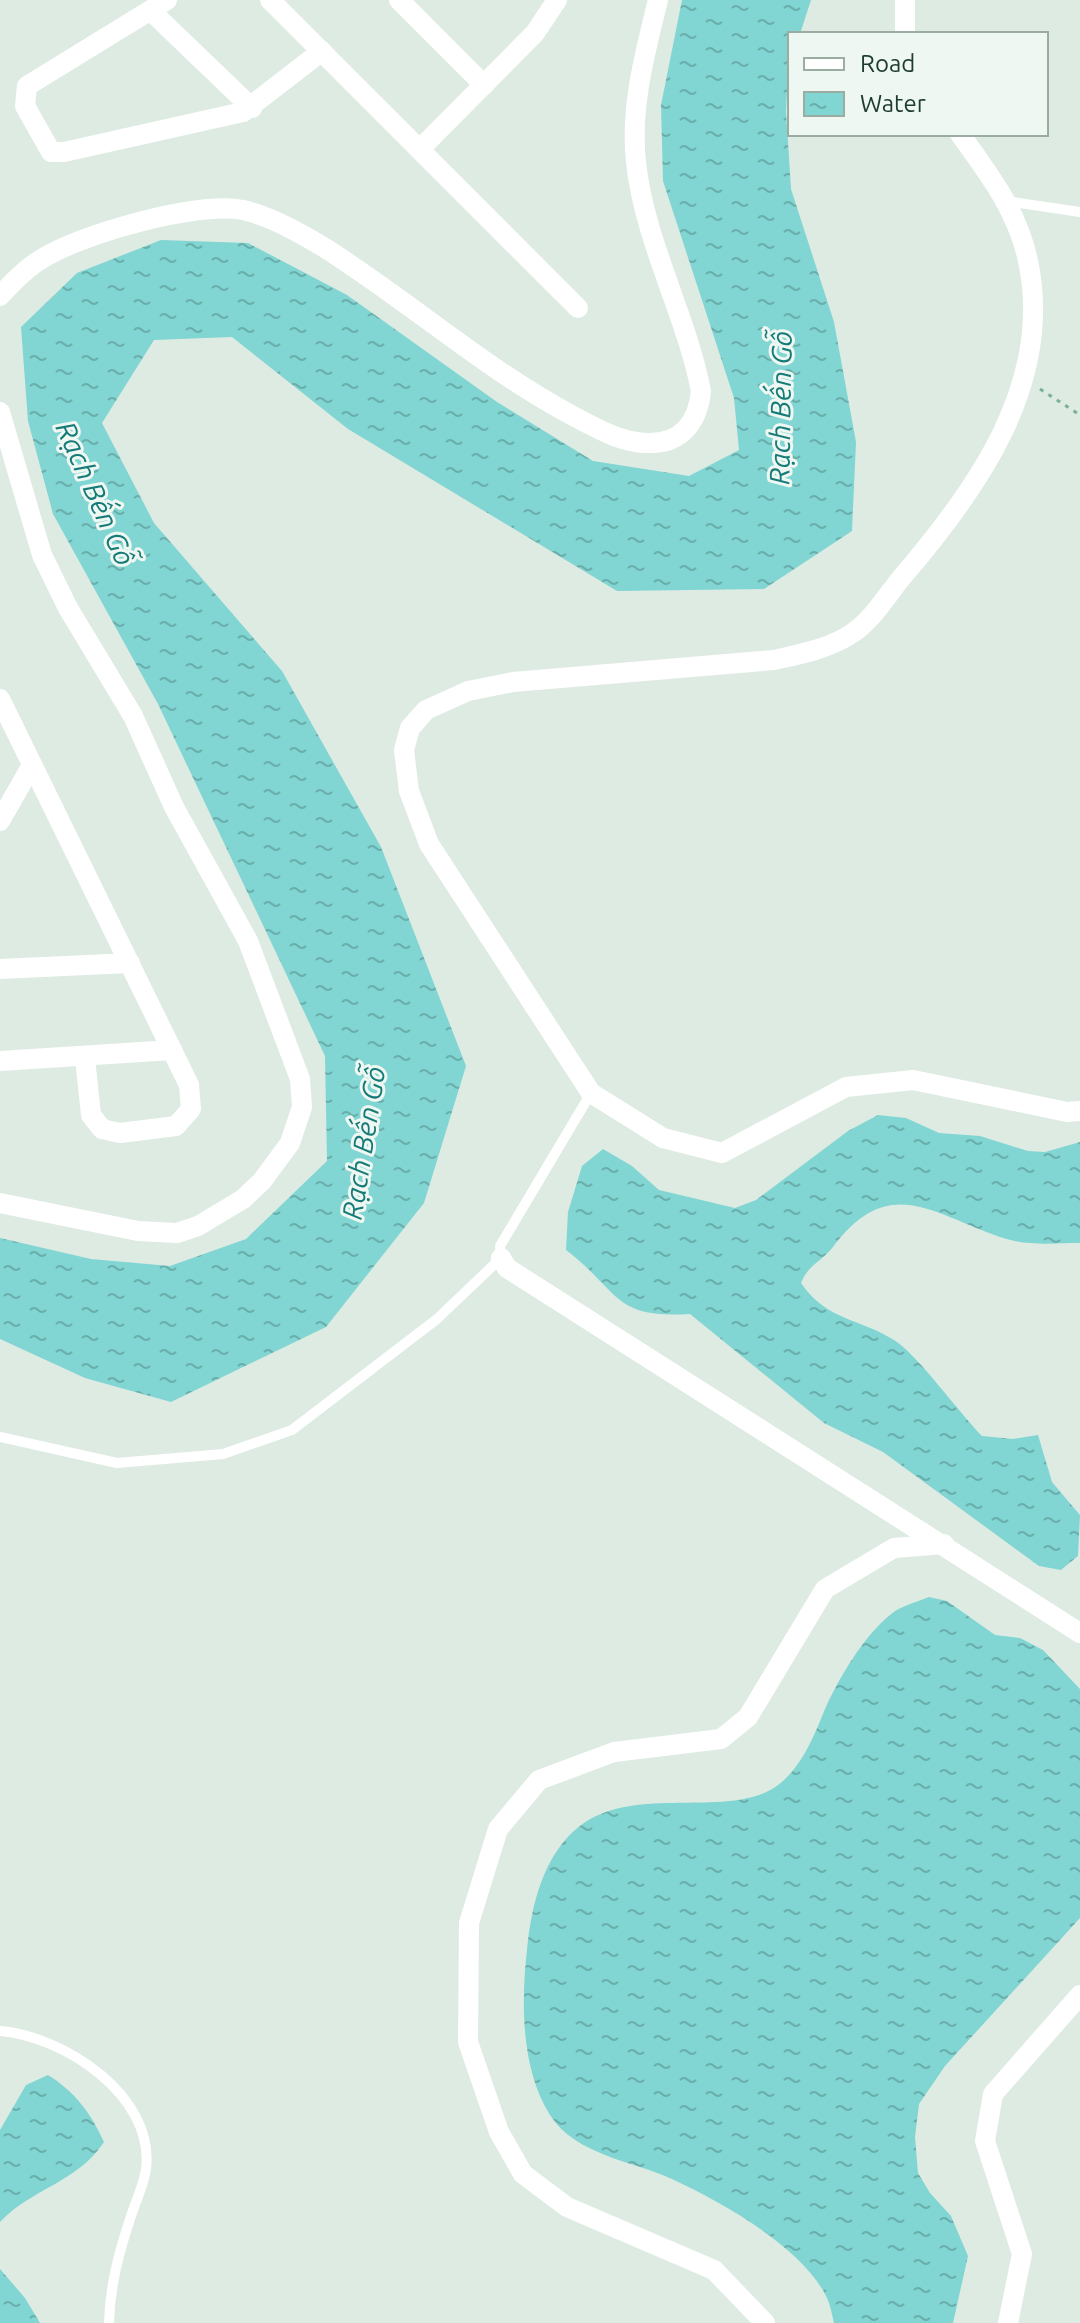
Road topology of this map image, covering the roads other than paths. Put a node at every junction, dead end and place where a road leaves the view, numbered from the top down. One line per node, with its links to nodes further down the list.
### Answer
1 (270, 0): 8 (street)
2 (399, 0): 9 (street)
3 (557, 0): 9 (street)
4 (658, 0): 15 (street)
5 (905, 0): 7 (street)
6 (159, 6): 10 (street); 10 (street)
7 (905, 32)
8 (322, 51): 10 (street); 12 (street)
9 (484, 85): 12 (street)
10 (252, 108)
11 (961, 136): 13 (street)
12 (420, 149): 16 (street)
13 (1006, 201): 14 (lane); 26 (street)
14 (1080, 212)
15 (0, 296)
16 (578, 308)
17 (0, 412): 28 (street)
18 (0, 699): 19 (street)
19 (32, 765): 20 (street); 21 (street)
20 (0, 821)
21 (130, 963): 22 (street); 23 (street)
22 (0, 969)
23 (172, 1050): 24 (street); 24 (street)
24 (85, 1058): 25 (street)
25 (0, 1061)
26 (591, 1093): 27 (street); 29 (lane)
27 (1080, 1111)
28 (0, 1203)
29 (501, 1258): 30 (lane); 31 (street)
30 (0, 1437)
31 (944, 1544): 32 (street); 36 (street)
32 (1080, 1633)
33 (1080, 1995): 37 (street)
34 (0, 2031): 35 (lane)
35 (109, 2323)
36 (765, 2323)
37 (1008, 2323)

